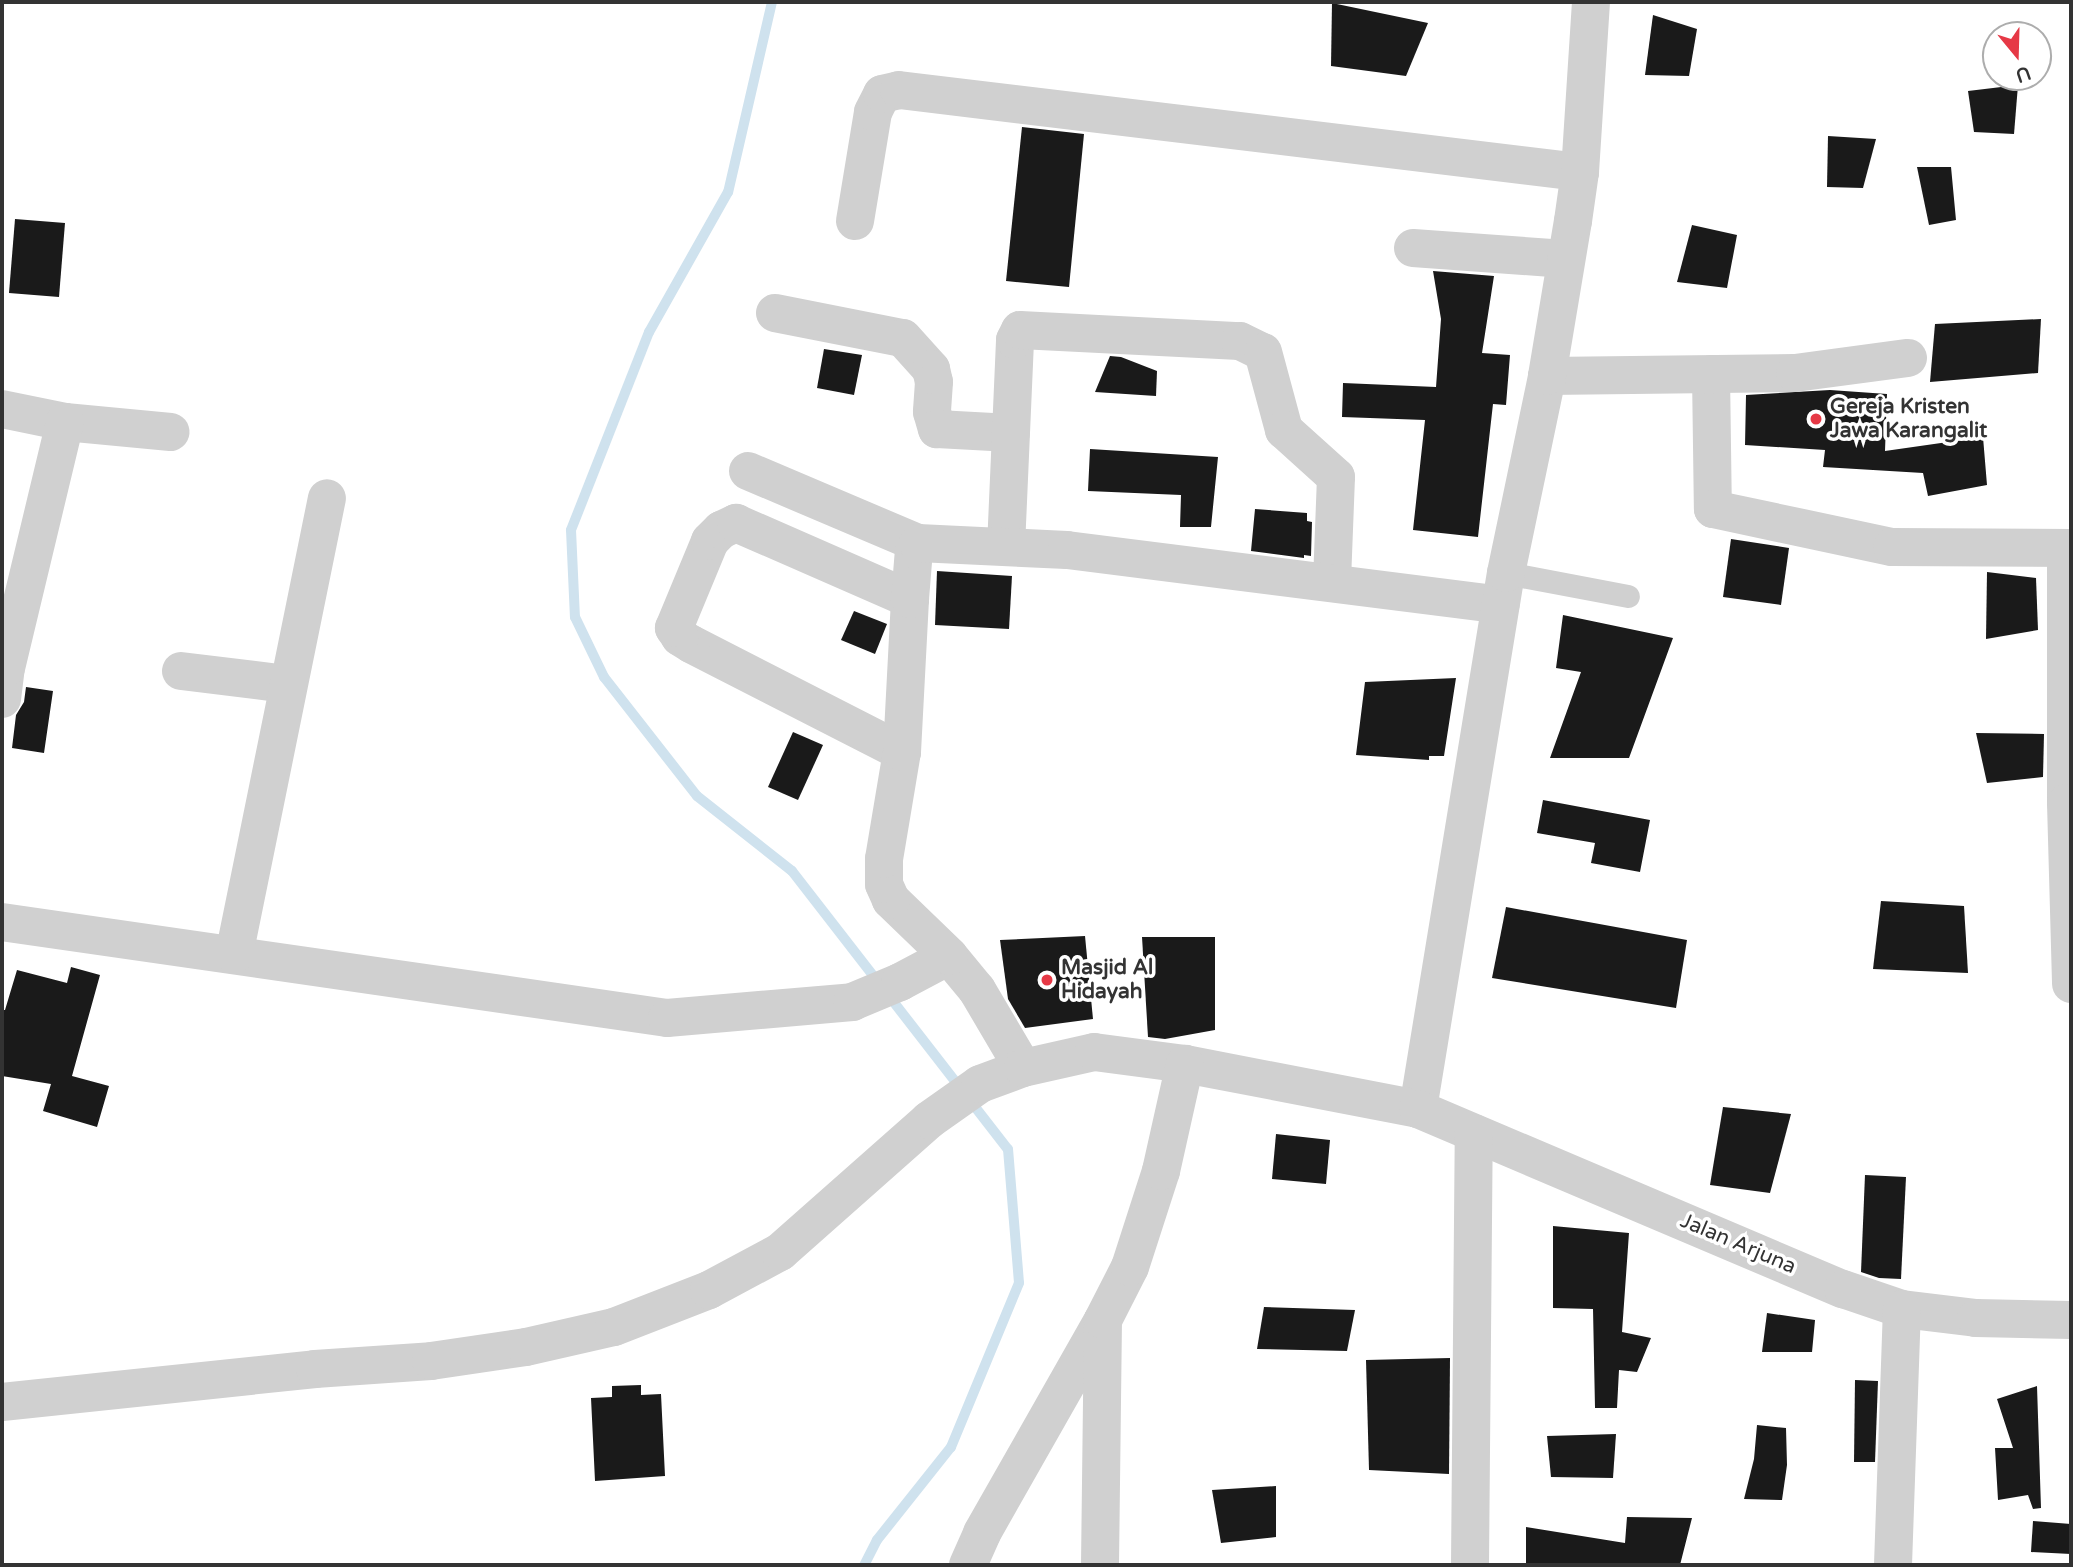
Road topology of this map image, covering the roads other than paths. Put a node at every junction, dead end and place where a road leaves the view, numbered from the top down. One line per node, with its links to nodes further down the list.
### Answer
1 (1591, 2): 2 (street)
2 (1580, 172): 3 (street); 5 (street)
3 (855, 221)
4 (1413, 248): 5 (street)
5 (1566, 259): 9 (street)
6 (775, 313): 13 (street)
7 (1908, 358): 8 (street)
8 (1711, 374): 9 (street); 18 (street)
9 (1547, 376): 20 (street)
10 (2, 409): 11 (street)
11 (65, 422): 12 (street); 25 (street)
12 (172, 432)
13 (1011, 433): 17 (street); 19 (street)
14 (748, 471): 16 (street)
15 (327, 498): 24 (street)
16 (918, 543): 17 (street); 22 (street)
17 (1006, 547): 19 (street)
18 (2068, 548): 30 (street)
19 (1332, 582): 20 (street)
20 (1503, 589): 21 (lane); 33 (street)
21 (1628, 596)
22 (910, 599): 26 (street); 26 (street)
23 (181, 671): 24 (street)
24 (287, 684): 28 (street)
25 (2, 699)
26 (902, 752): 29 (street)
27 (2, 922): 28 (street)
28 (234, 955): 29 (street)
29 (949, 956): 32 (street)
30 (2071, 984)
31 (1185, 1064): 32 (street, Jalan Arjuna); 33 (street, Jalan Arjuna); 36 (street)
32 (1023, 1068): 38 (street, Jalan Arjuna)
33 (1418, 1109): 34 (street, Jalan Arjuna)
34 (1474, 1133): 35 (street, Jalan Arjuna); 41 (street)
35 (1902, 1310): 37 (street, Jalan Arjuna); 42 (street)
36 (1103, 1320): 39 (street); 40 (street)
37 (2071, 1321)
38 (2, 1402)
39 (968, 1565)
40 (1100, 1565)
41 (1470, 1565)
42 (1893, 1565)

